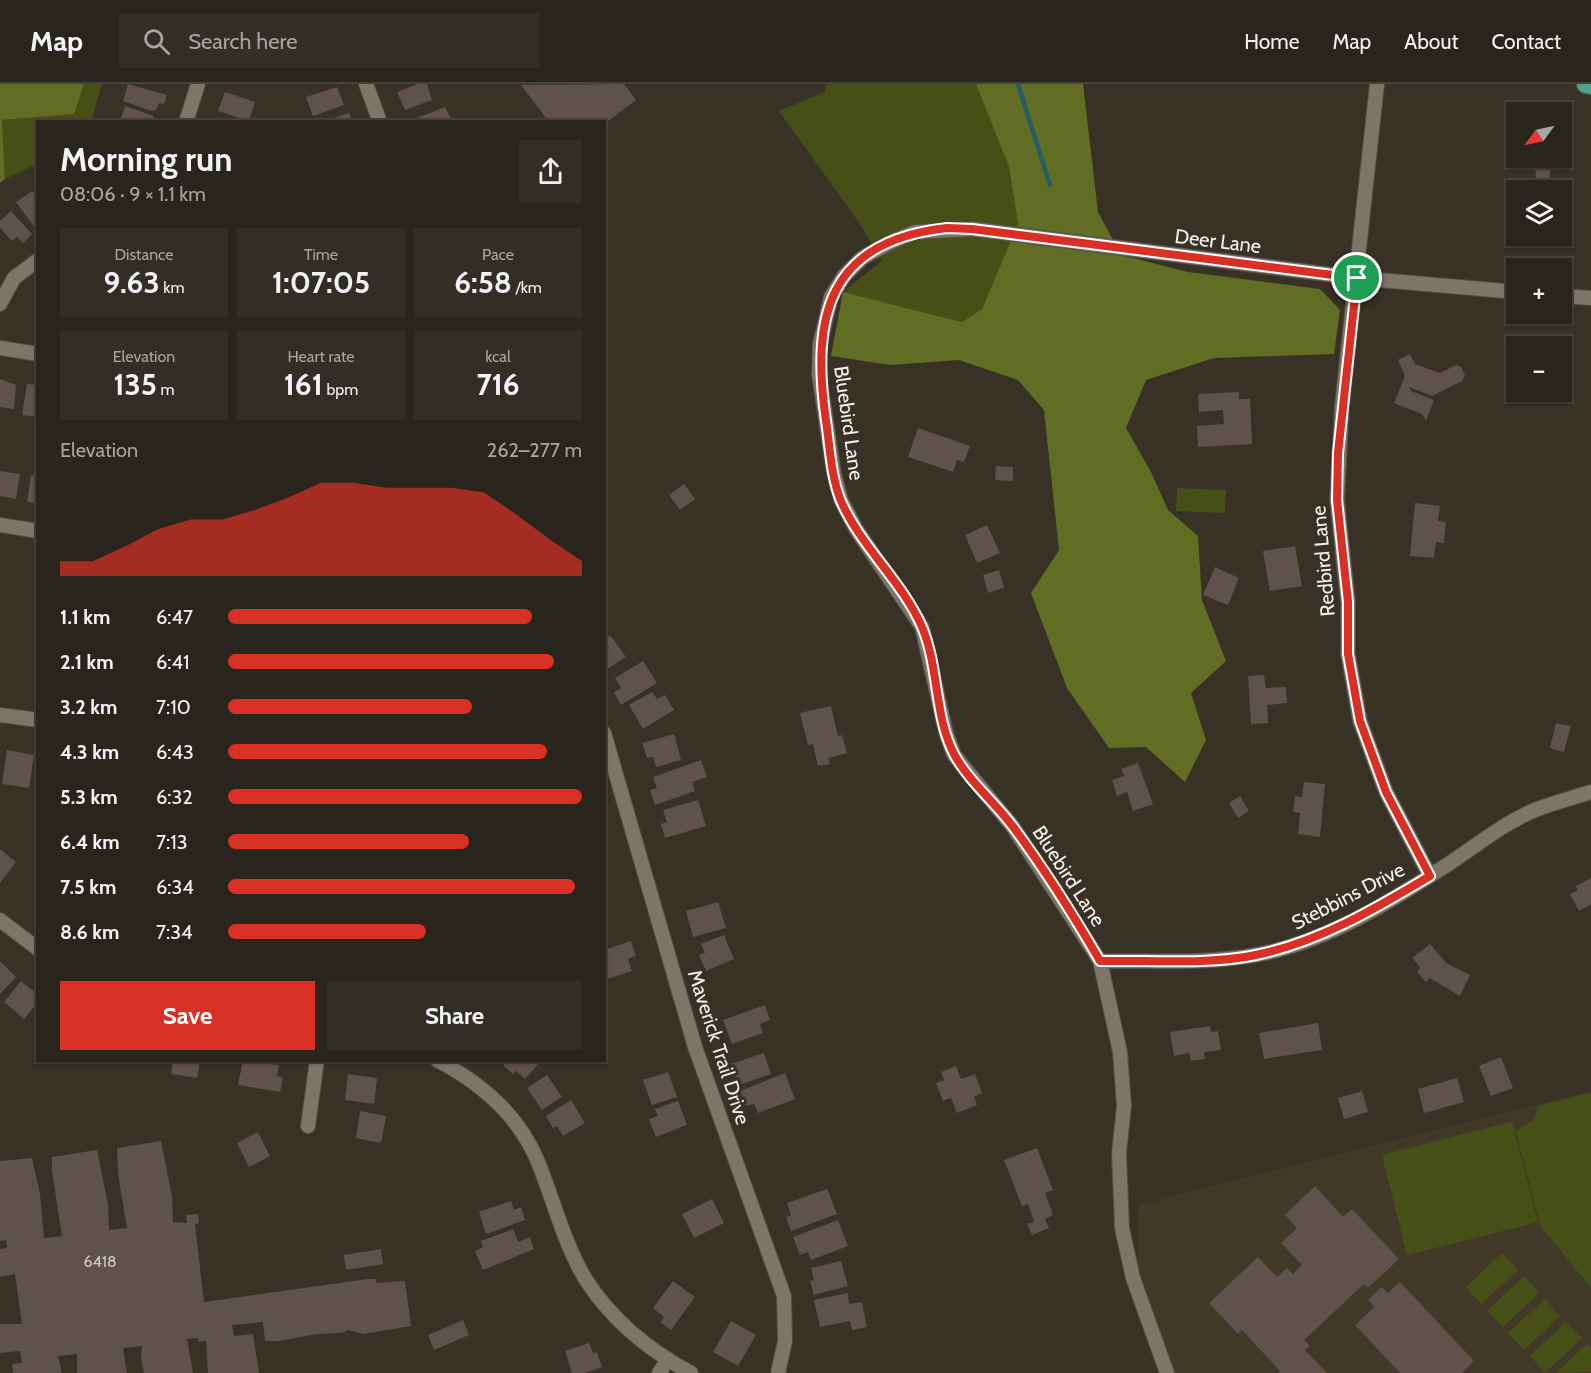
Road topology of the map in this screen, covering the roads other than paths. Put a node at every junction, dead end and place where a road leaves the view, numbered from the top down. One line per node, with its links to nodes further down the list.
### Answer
1 (198, 84): 6 (street)
2 (366, 84): 7 (street)
3 (1377, 84): 10 (street, Redbird Lane)
4 (1586, 84): 5 (main road)
5 (1591, 85)
6 (187, 120)
7 (379, 120)
8 (915, 232): 10 (street, Deer Lane); 26 (street, Bluebird Lane)
9 (36, 262): 14 (street)
10 (1357, 278): 11 (street, Deer Lane); 23 (street, Redbird Lane)
11 (1506, 291)
12 (1572, 297): 13 (street)
13 (1591, 298)
14 (0, 304)
15 (0, 348): 16 (street)
16 (36, 354)
17 (0, 525): 18 (street)
18 (36, 531)
19 (0, 715): 20 (street)
20 (36, 720)
21 (606, 740): 33 (street, Maverick Trail Drive)
22 (1591, 792): 23 (street, Stebbins Drive)
23 (1430, 876): 26 (street, Stebbins Drive)
24 (0, 920): 25 (street)
25 (36, 947)
26 (1100, 961): 34 (street, Bluebird Lane)
27 (317, 1062): 29 (street)
28 (441, 1062): 30 (street)
29 (308, 1126)
30 (668, 1359): 31 (street); 32 (street)
31 (659, 1373)
32 (691, 1373)
33 (778, 1373)
34 (1167, 1373)

